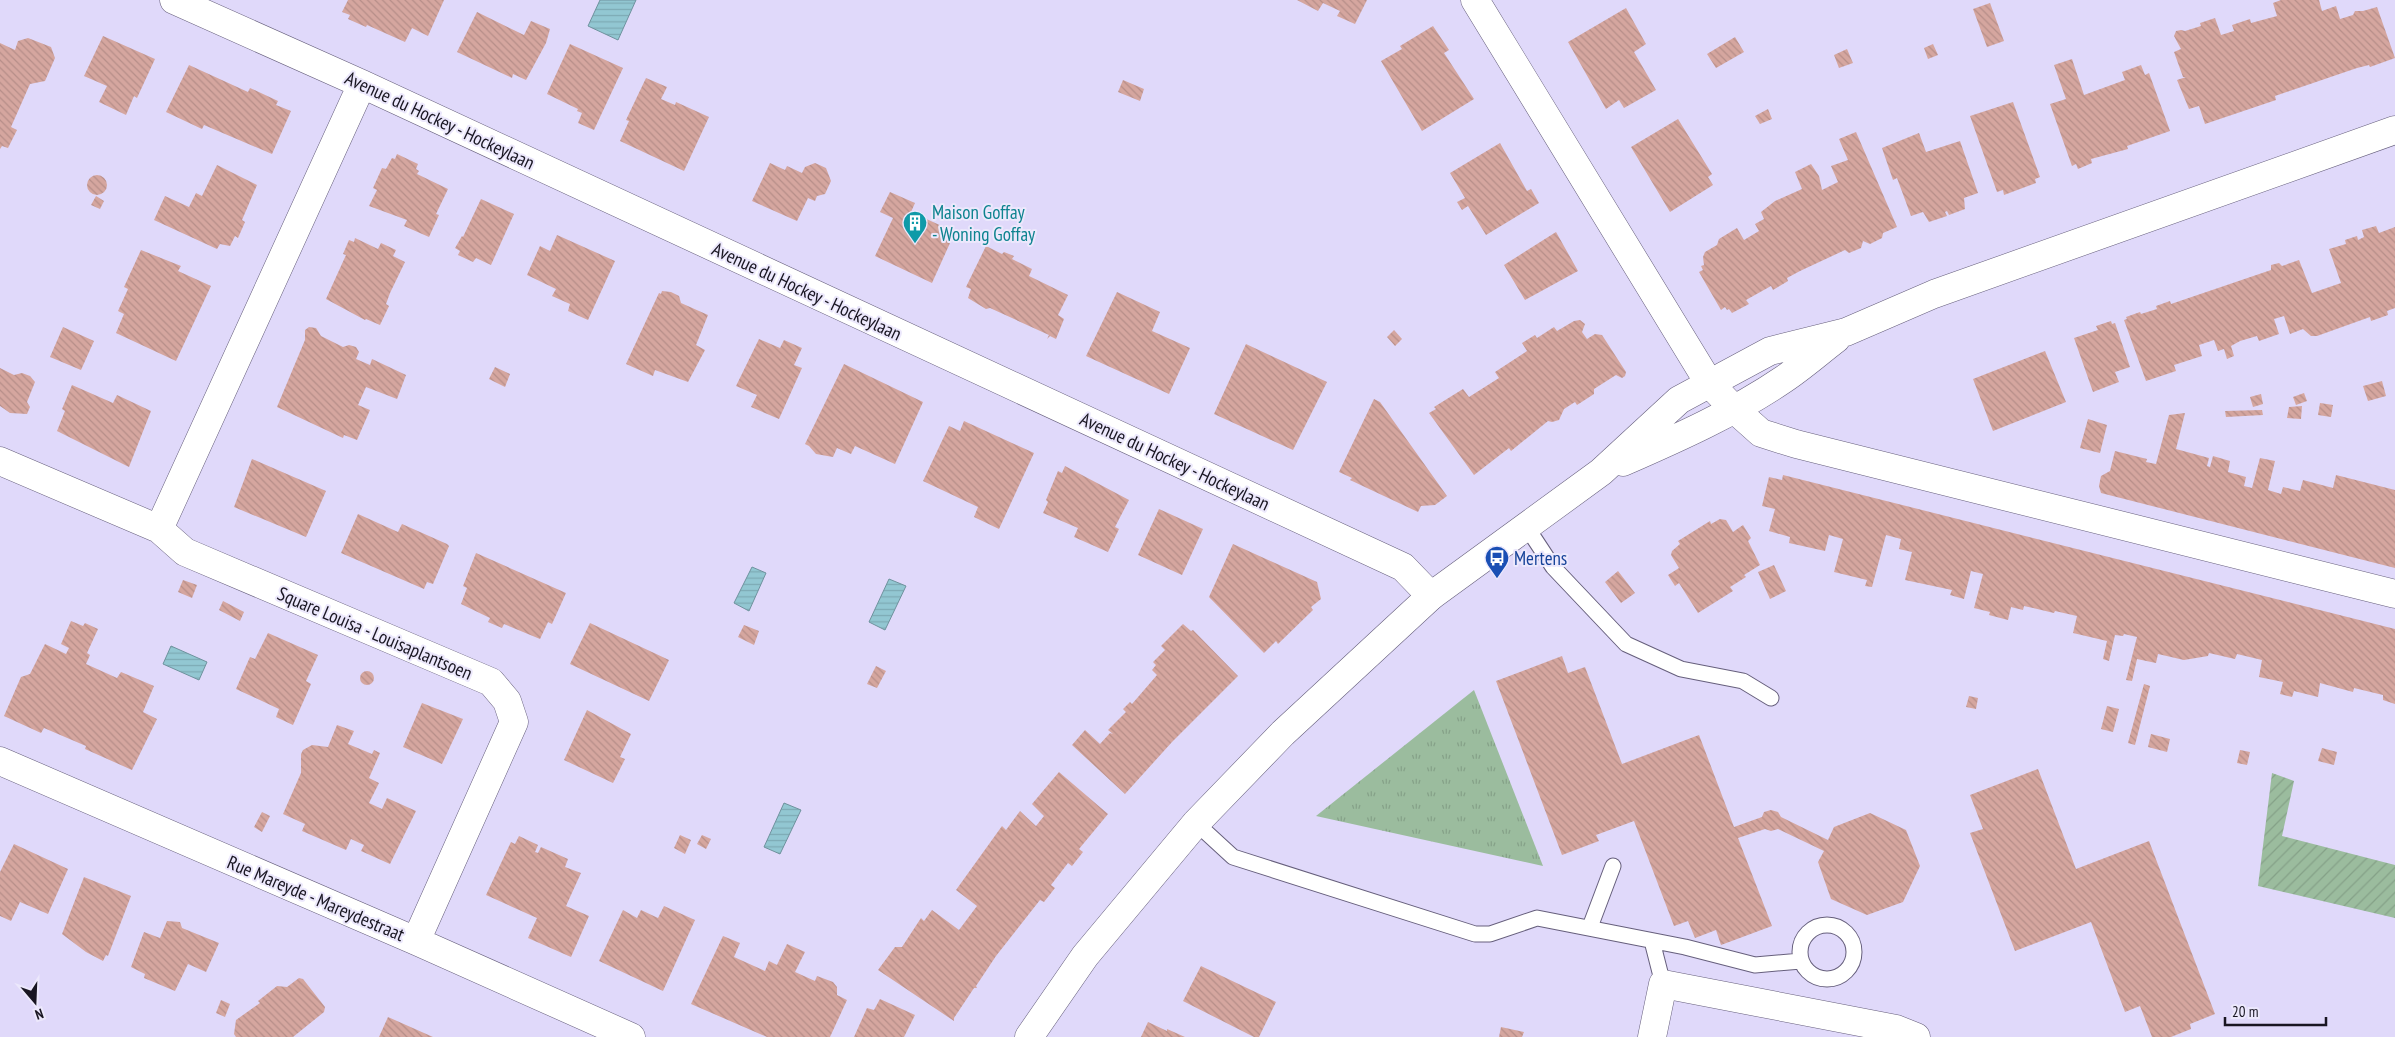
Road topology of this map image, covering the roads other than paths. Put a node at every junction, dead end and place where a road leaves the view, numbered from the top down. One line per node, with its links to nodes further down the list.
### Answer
1 (174, 0): 3 (street, Avenue du Hockey - Hockeylaan)
2 (1475, 0): 6 (street)
3 (362, 84): 11 (street); 13 (street, Avenue du Hockey - Hockeylaan)
4 (2395, 130): 5 (street)
5 (1846, 332): 6 (street); 7 (street)
6 (1709, 383): 7 (street); 9 (street)
7 (1733, 408): 9 (street); 12 (street)
8 (0, 461): 11 (street, Square Louisa - Louisaplantsoen)
9 (1601, 472): 10 (street)
10 (1526, 526): 13 (street); 14 (lane)
11 (159, 529): 19 (street, Square Louisa - Louisaplantsoen)
12 (2395, 594)
13 (1431, 596): 16 (street)
14 (1771, 698)
15 (0, 761): 19 (street, Rue Mareyde - Mareydestraat)
16 (1196, 823): 18 (lane); 24 (street)
17 (1613, 866): 18 (lane)
18 (1590, 928): 20 (lane)
19 (416, 941): 23 (street, Rue Mareyde - Mareydestraat)
20 (1652, 941): 21 (lane); 22 (lane)
21 (1801, 961)
22 (1663, 984): 25 (street); 26 (street)
23 (631, 1037)
24 (1029, 1037)
25 (1652, 1037)
26 (1916, 1037)

